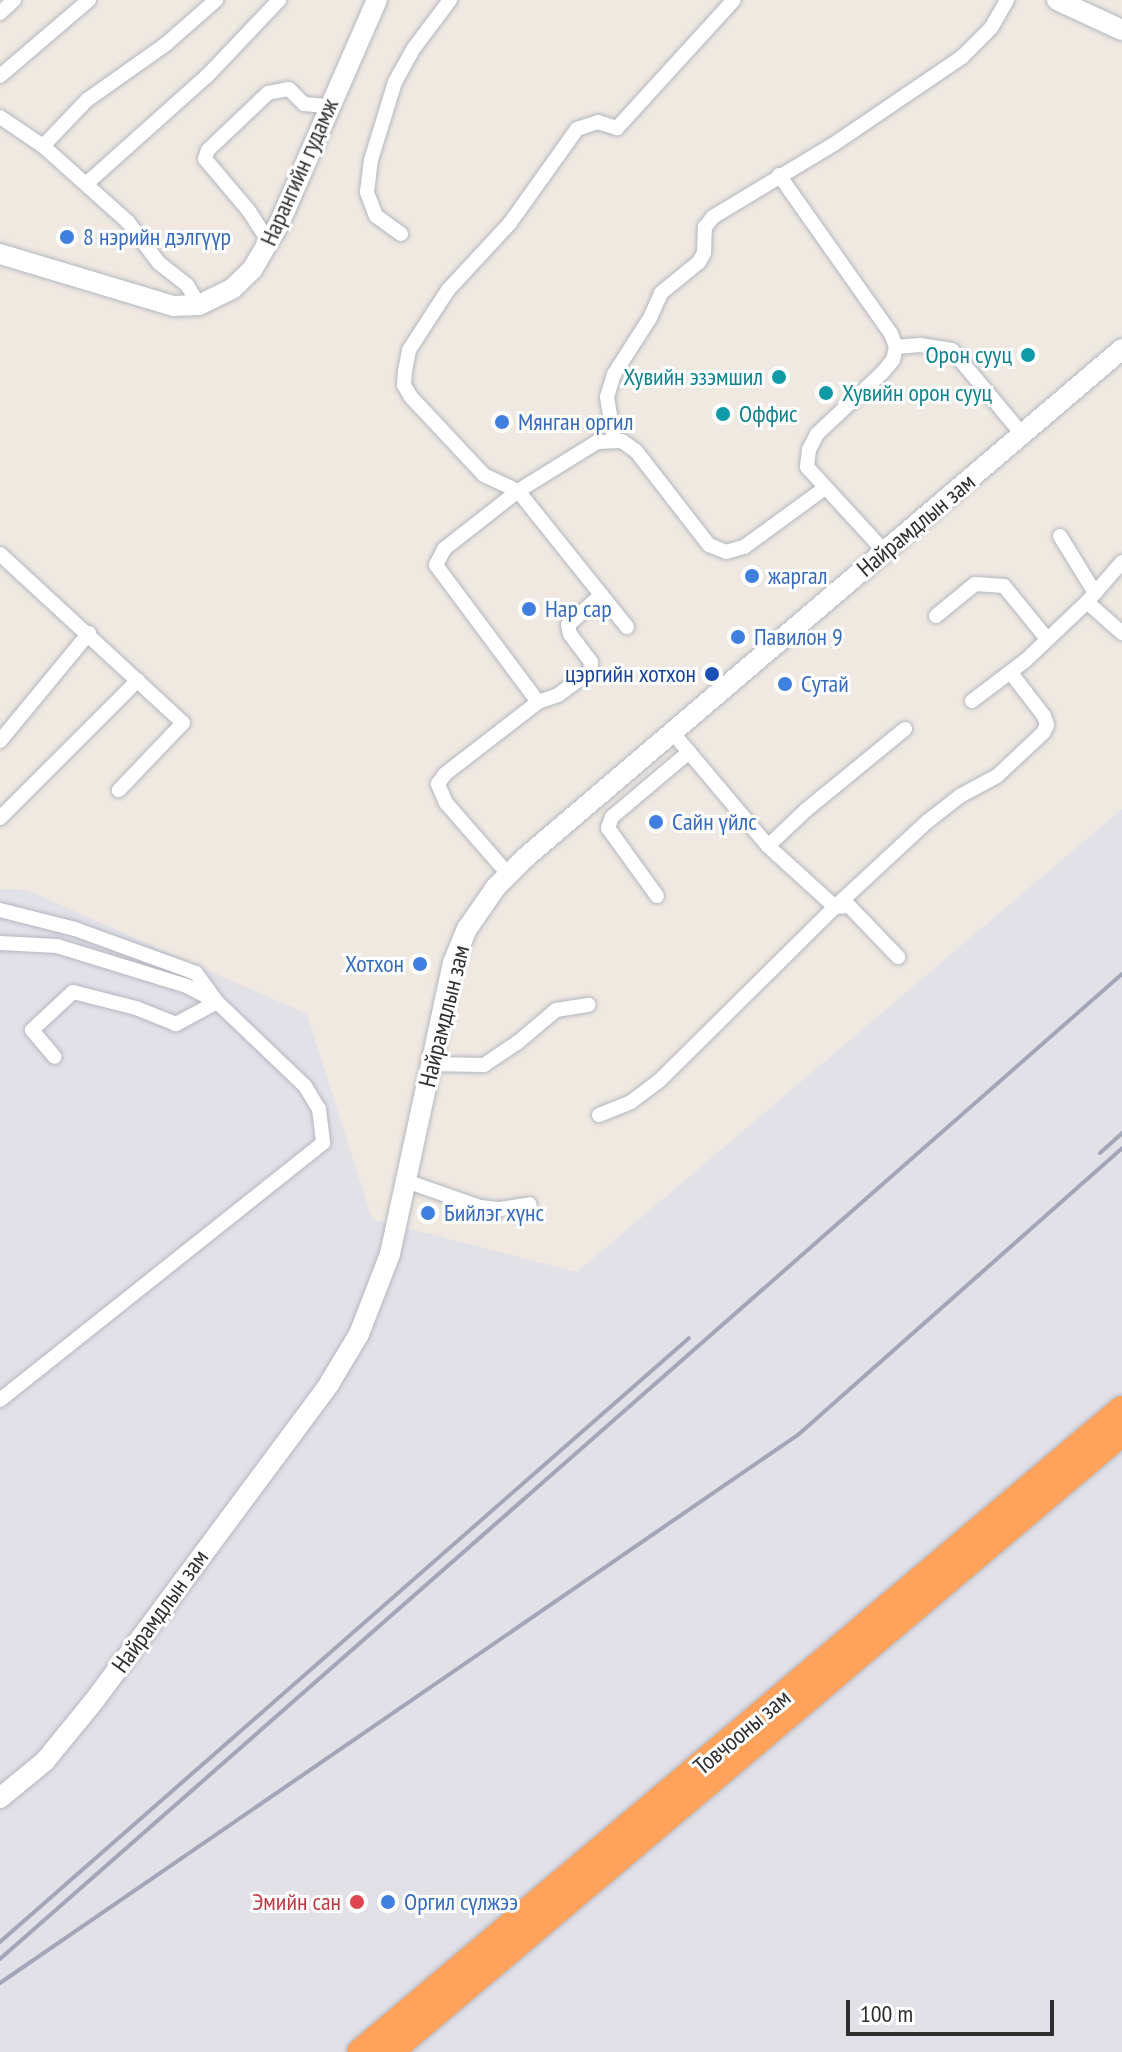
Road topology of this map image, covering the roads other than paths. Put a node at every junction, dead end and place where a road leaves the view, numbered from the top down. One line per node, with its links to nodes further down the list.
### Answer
1 (14, 0): 10 (street)
2 (89, 0): 12 (street)
3 (216, 0): 15 (street)
4 (279, 0): 17 (street)
5 (377, 0): 13 (main road, Нарангийн гудамж)
6 (450, 0): 18 (street)
7 (734, 0): 27 (street)
8 (1007, 0): 16 (street)
9 (1057, 0): 11 (main road)
10 (0, 13)
11 (1122, 30)
12 (0, 76)
13 (327, 106): 19 (main road, Нарангийн гудамж); 19 (street)
14 (0, 117): 15 (street)
15 (43, 146): 17 (street)
16 (779, 175): 22 (street); 25 (street)
17 (86, 184): 21 (street)
18 (401, 234)
19 (269, 242): 21 (main road, Нарангийн гудамж)
20 (0, 254): 21 (main road)
21 (199, 305)
22 (896, 347): 24 (street); 26 (street)
23 (1122, 349): 24 (main road, Найрамдлын зам)
24 (1022, 434): 29 (main road, Найрамдлын зам)
25 (614, 439): 26 (street); 27 (street)
26 (825, 488): 29 (street)
27 (518, 491): 32 (street); 42 (street)
28 (1060, 536): 33 (street)
29 (884, 551): 44 (main road, Найрамдлын зам)
30 (0, 554): 36 (street)
31 (1122, 562): 33 (street)
32 (601, 595): 35 (street); 42 (street)
33 (1091, 597): 37 (street); 38 (street)
34 (936, 616): 38 (street)
35 (627, 627)
36 (89, 633): 40 (street); 45 (street)
37 (1122, 633)
38 (1047, 639): 39 (street)
39 (1011, 673): 41 (street); 52 (street)
40 (138, 680): 47 (street); 48 (street)
41 (972, 701)
42 (538, 702): 50 (street)
43 (905, 729): 49 (street)
44 (672, 732): 46 (street); 50 (main road, Найрамдлын зам)
45 (0, 741)
46 (689, 752): 49 (street); 51 (street)
47 (119, 790)
48 (0, 818)
49 (768, 846): 52 (street)
50 (508, 874): 59 (main road, Найрамдлын зам)
51 (657, 896)
52 (835, 907): 55 (street); 60 (street)
53 (0, 910): 56 (street)
54 (0, 943): 56 (street)
55 (898, 957)
56 (217, 1002): 58 (street); 63 (street)
57 (589, 1005): 59 (street)
58 (55, 1057)
59 (431, 1064): 61 (main road, Найрамдлын зам)
60 (599, 1115)
61 (406, 1181): 62 (street); 66 (main road, Найрамдлын зам)
62 (530, 1204)
63 (0, 1400)
64 (1122, 1409): 67 (highway, Товчооны зам)
65 (1122, 1433): 68 (highway, Товчооны зам)
66 (0, 1798)
67 (360, 2052)
68 (390, 2052)

